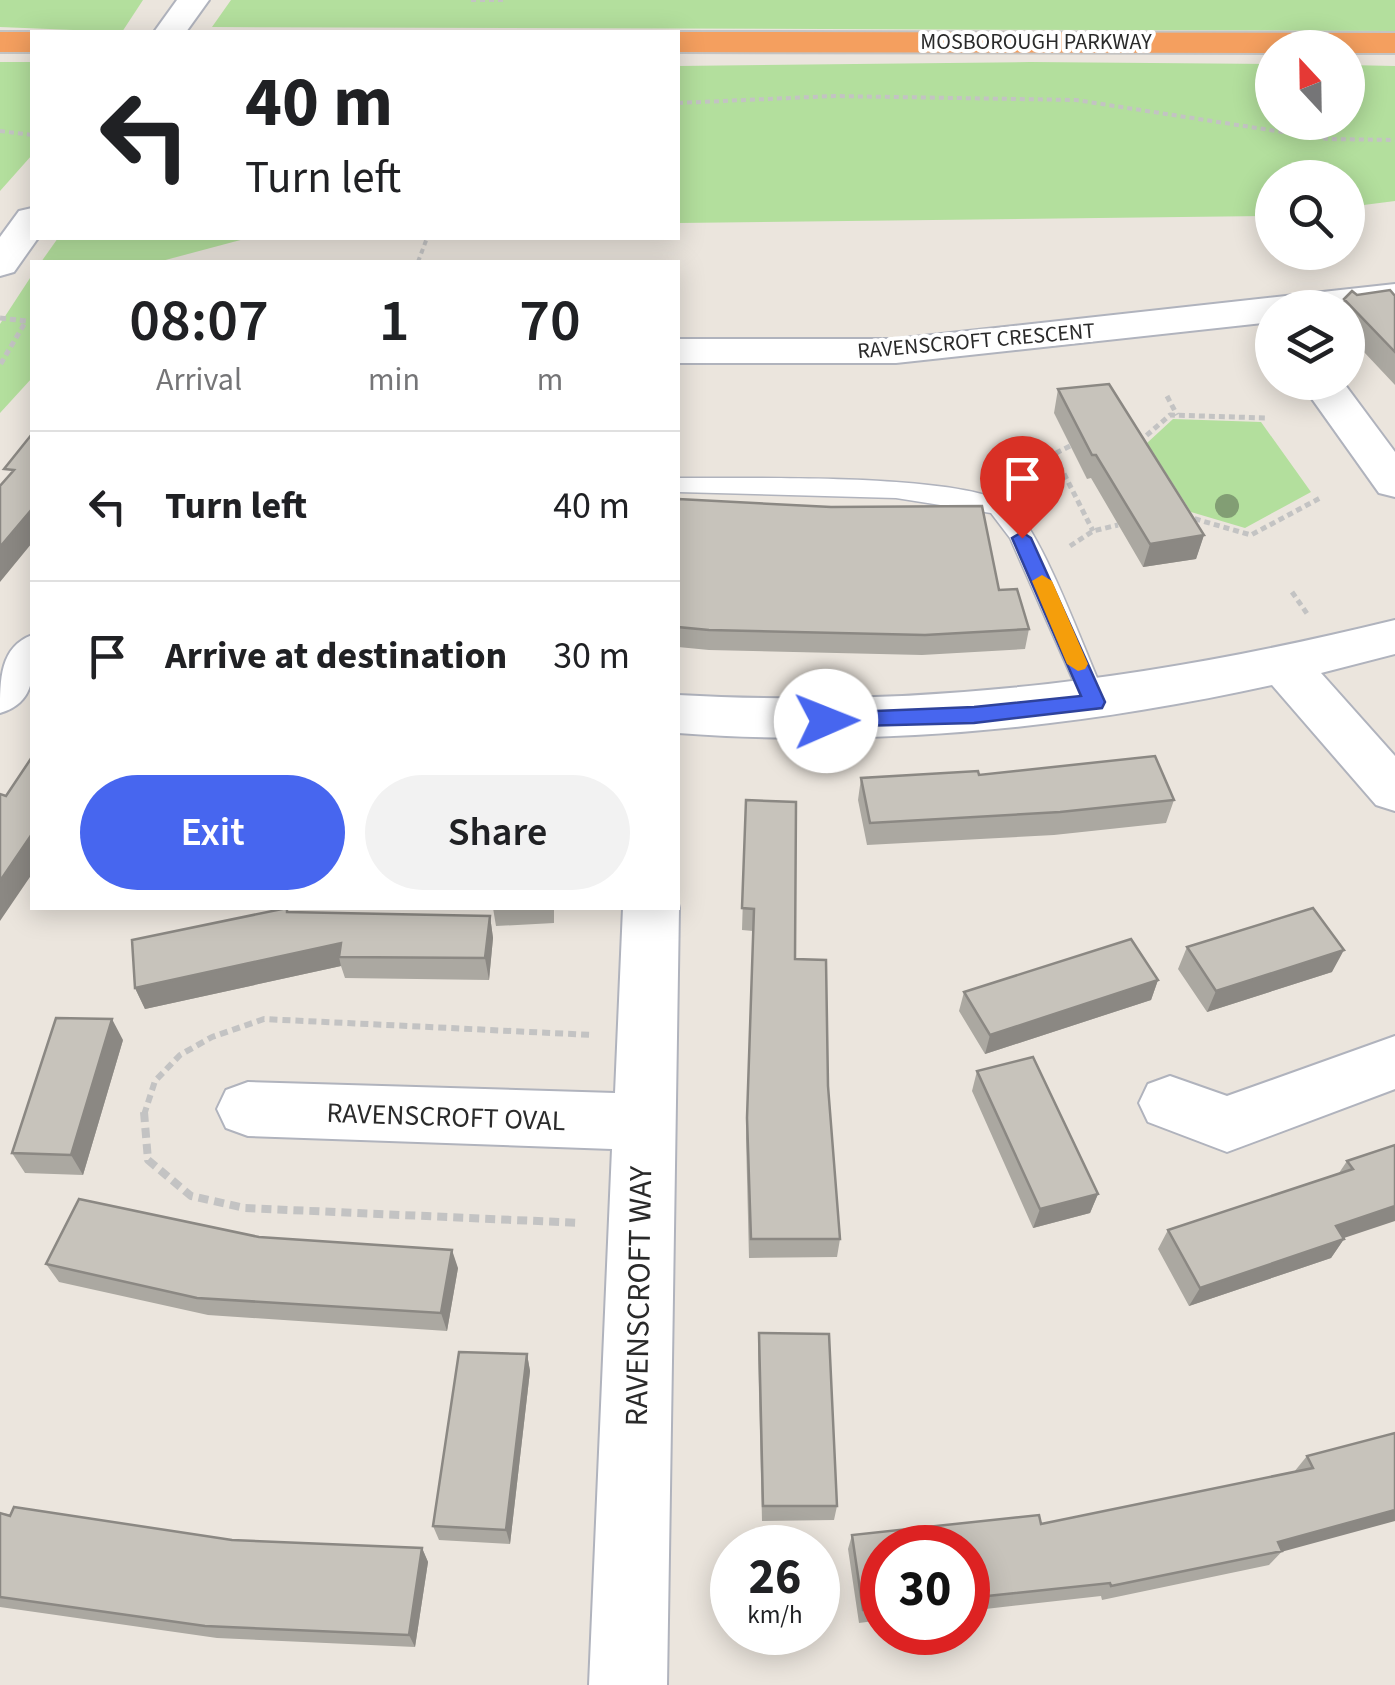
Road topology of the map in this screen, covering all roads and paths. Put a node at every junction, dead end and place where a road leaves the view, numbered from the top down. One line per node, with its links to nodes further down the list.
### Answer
1 (471, 0): 2 (path)
2 (503, 0)
3 (191, 2): 4 (street)
4 (171, 30)
5 (0, 42): 6 (highway)
6 (30, 42)
7 (680, 42): 8 (highway, MOSBOROUGH PARKWAY)
8 (1395, 43)
9 (680, 103): 12 (path)
10 (0, 132): 11 (path)
11 (30, 135)
12 (1395, 140)
13 (30, 222): 14 (street)
14 (0, 264)
15 (1395, 296): 16 (street, RAVENSCROFT CRESCENT)
16 (1365, 300)
17 (1255, 313): 19 (street, RAVENSCROFT CRESCENT)
18 (0, 318): 20 (path)
19 (680, 351)
20 (0, 365)
21 (1167, 396): 23 (path)
22 (1335, 400): 27 (street)
23 (1177, 416): 24 (path); 26 (path)
24 (1265, 418)
25 (1070, 446): 31 (path)
26 (1148, 456)
27 (1395, 483)
28 (680, 485): 38 (lane)
29 (1322, 498): 30 (path)
30 (1176, 501)
31 (1118, 525)
32 (1292, 592): 33 (path)
33 (1314, 624)
34 (1395, 637): 36 (street)
35 (30, 655): 37 (street)
36 (1285, 666): 38 (street); 40 (street)
37 (0, 695)
38 (1095, 702): 39 (street)
39 (680, 714)
40 (1395, 790)
41 (651, 910): 45 (street, RAVENSCROFT WAY)
42 (1395, 1062): 43 (street)
43 (1170, 1103)
44 (248, 1109): 45 (street, RAVENSCROFT OVAL)
45 (643, 1122): 46 (street, RAVENSCROFT WAY)
46 (628, 1685)

